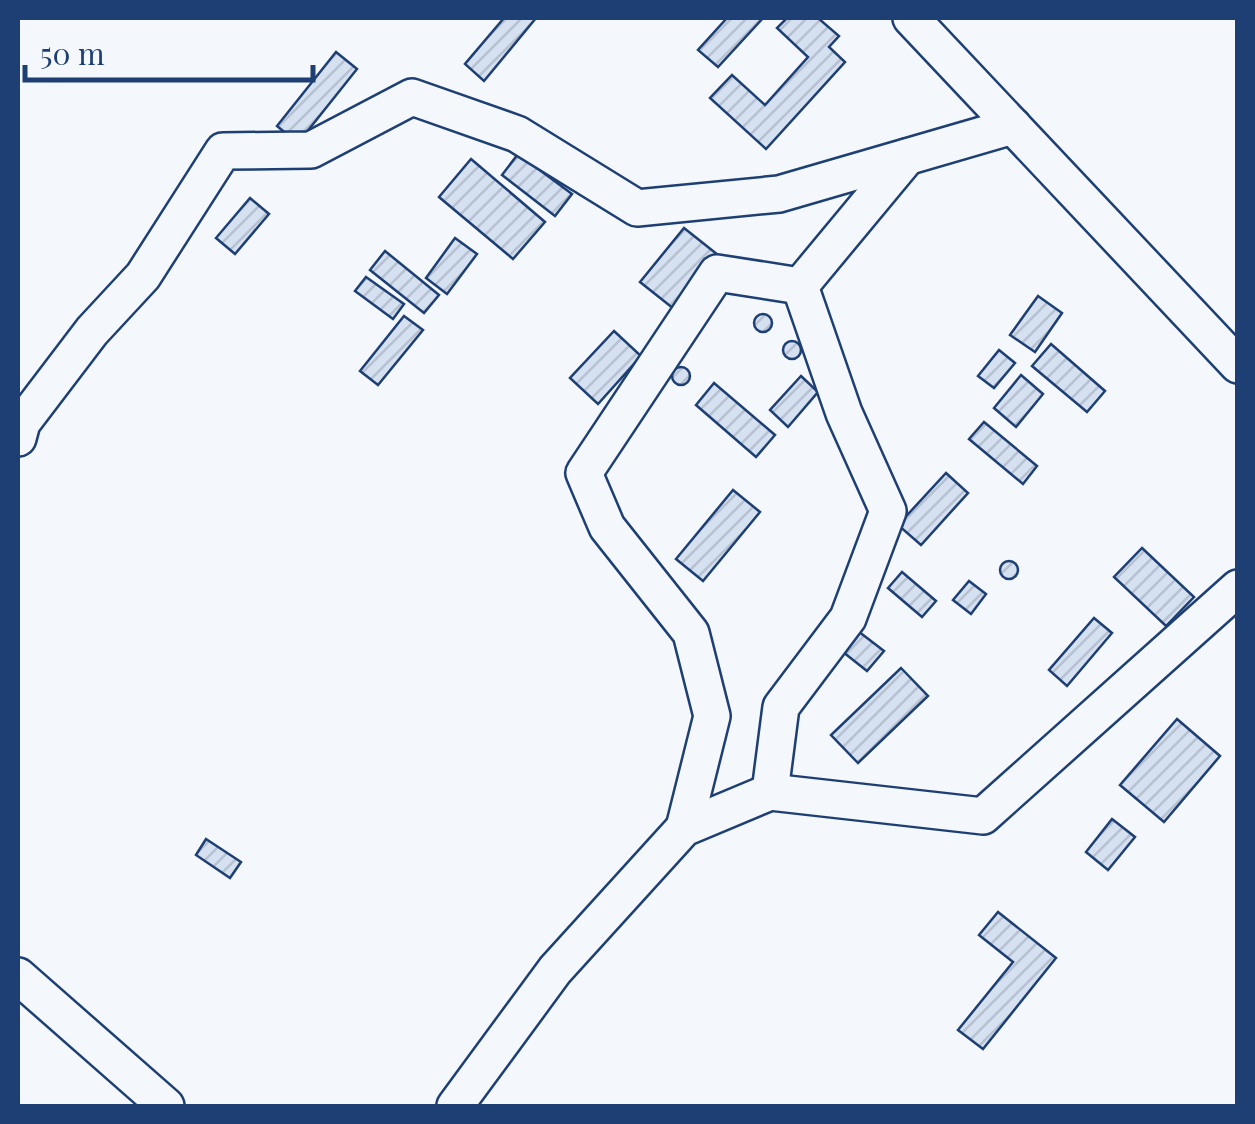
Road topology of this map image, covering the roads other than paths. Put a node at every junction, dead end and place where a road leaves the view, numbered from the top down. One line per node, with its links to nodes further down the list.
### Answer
1 (910, 18): 2 (street)
2 (1013, 126): 3 (street); 5 (street)
3 (907, 157): 4 (street); 6 (street)
4 (800, 286): 8 (street); 9 (street)
5 (1238, 365)
6 (18, 438)
7 (1238, 588): 8 (street)
8 (770, 792): 9 (street)
9 (684, 828): 12 (street)
10 (18, 976): 11 (street)
11 (166, 1106)
12 (455, 1106)

